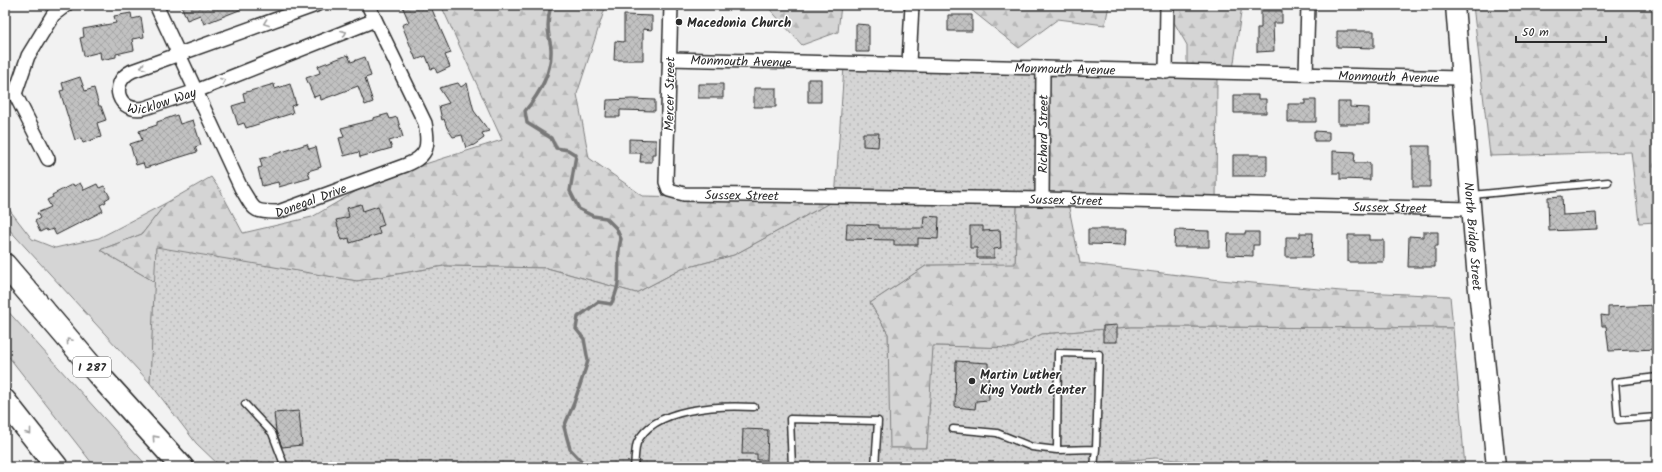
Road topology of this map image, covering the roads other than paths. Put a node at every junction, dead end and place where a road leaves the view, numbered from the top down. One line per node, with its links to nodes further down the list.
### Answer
1 (66, 5): 10 (street)
2 (156, 5): 12 (street, Donegal Drive)
3 (316, 5): 12 (street, Wicklow Way, one-way to 12)
4 (368, 5): 11 (street, Donegal Drive)
5 (671, 5): 13 (street, Mercer Street)
6 (912, 5): 14 (street)
7 (1167, 5): 16 (street)
8 (1308, 5): 17 (street)
9 (1455, 5): 18 (street, North Bridge Street)
10 (51, 10): 20 (street)
11 (375, 20): 19 (street, Wicklow Way, one-way to 11); 19 (street, Donegal Drive)
12 (179, 54): 19 (street, Donegal Drive); 19 (street, Wicklow Way, one-way to 19)
13 (670, 59): 14 (street, Monmouth Avenue); 22 (street, Mercer Street)
14 (909, 63): 15 (street, Monmouth Avenue)
15 (1043, 68): 16 (street, Monmouth Avenue); 24 (street, Richard Street)
16 (1166, 72): 17 (street, Monmouth Avenue)
17 (1306, 74): 18 (street, Monmouth Avenue)
18 (1460, 78): 25 (street, North Bridge Street)
19 (196, 91)
20 (10, 93): 21 (street)
21 (48, 159)
22 (666, 182): 24 (street, Sussex Street)
23 (1608, 182): 25 (lane)
24 (1042, 200): 25 (street, Sussex Street)
25 (1471, 202): 42 (street, North Bridge Street)
26 (5, 265): 36 (highway, I 287, one-way to 26)
27 (1657, 377): 31 (lane)
28 (5, 401): 35 (highway, one-way to 35)
29 (245, 404): 37 (lane)
30 (754, 407): 38 (lane)
31 (1657, 417)
32 (953, 429): 34 (lane)
33 (1096, 449): 34 (lane); 34 (lane); 41 (lane)
34 (1057, 450)
35 (57, 467)
36 (182, 467)
37 (285, 467)
38 (634, 467)
39 (792, 467): 40 (lane)
40 (875, 467)
41 (1094, 467)
42 (1496, 467)

